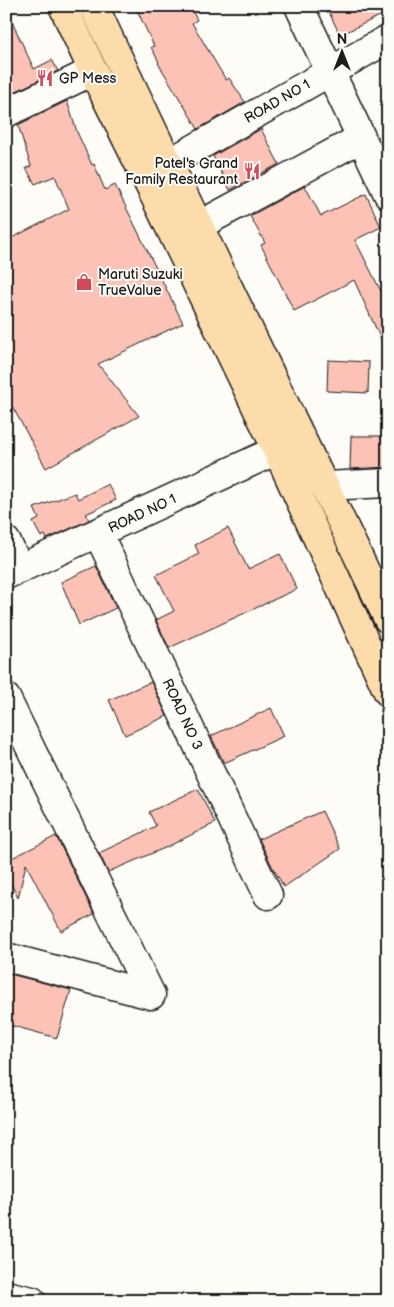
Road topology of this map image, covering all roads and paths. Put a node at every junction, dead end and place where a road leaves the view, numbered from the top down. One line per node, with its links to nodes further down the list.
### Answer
1 (63, 6): 6 (highway)
2 (94, 6): 9 (highway)
3 (299, 6): 5 (street)
4 (388, 39): 5 (street, ROAD NO 1)
5 (329, 71): 8 (street); 9 (street, ROAD NO 1)
6 (93, 72): 7 (street); 12 (highway)
7 (6, 113)
8 (361, 138): 10 (street); 11 (street)
9 (167, 164): 11 (highway)
10 (386, 184)
11 (198, 226): 14 (highway)
12 (277, 450): 15 (street, ROAD NO 1); 19 (highway)
13 (388, 482): 14 (street)
14 (325, 486): 18 (highway)
15 (98, 533): 17 (street, ROAD NO 1); 21 (street, ROAD NO 3)
16 (6, 541): 17 (street)
17 (13, 572)
18 (388, 619)
19 (388, 692)
20 (6, 698): 22 (street)
21 (268, 895)
22 (6, 957)
23 (6, 1294): 24 (street)
24 (32, 1301)

